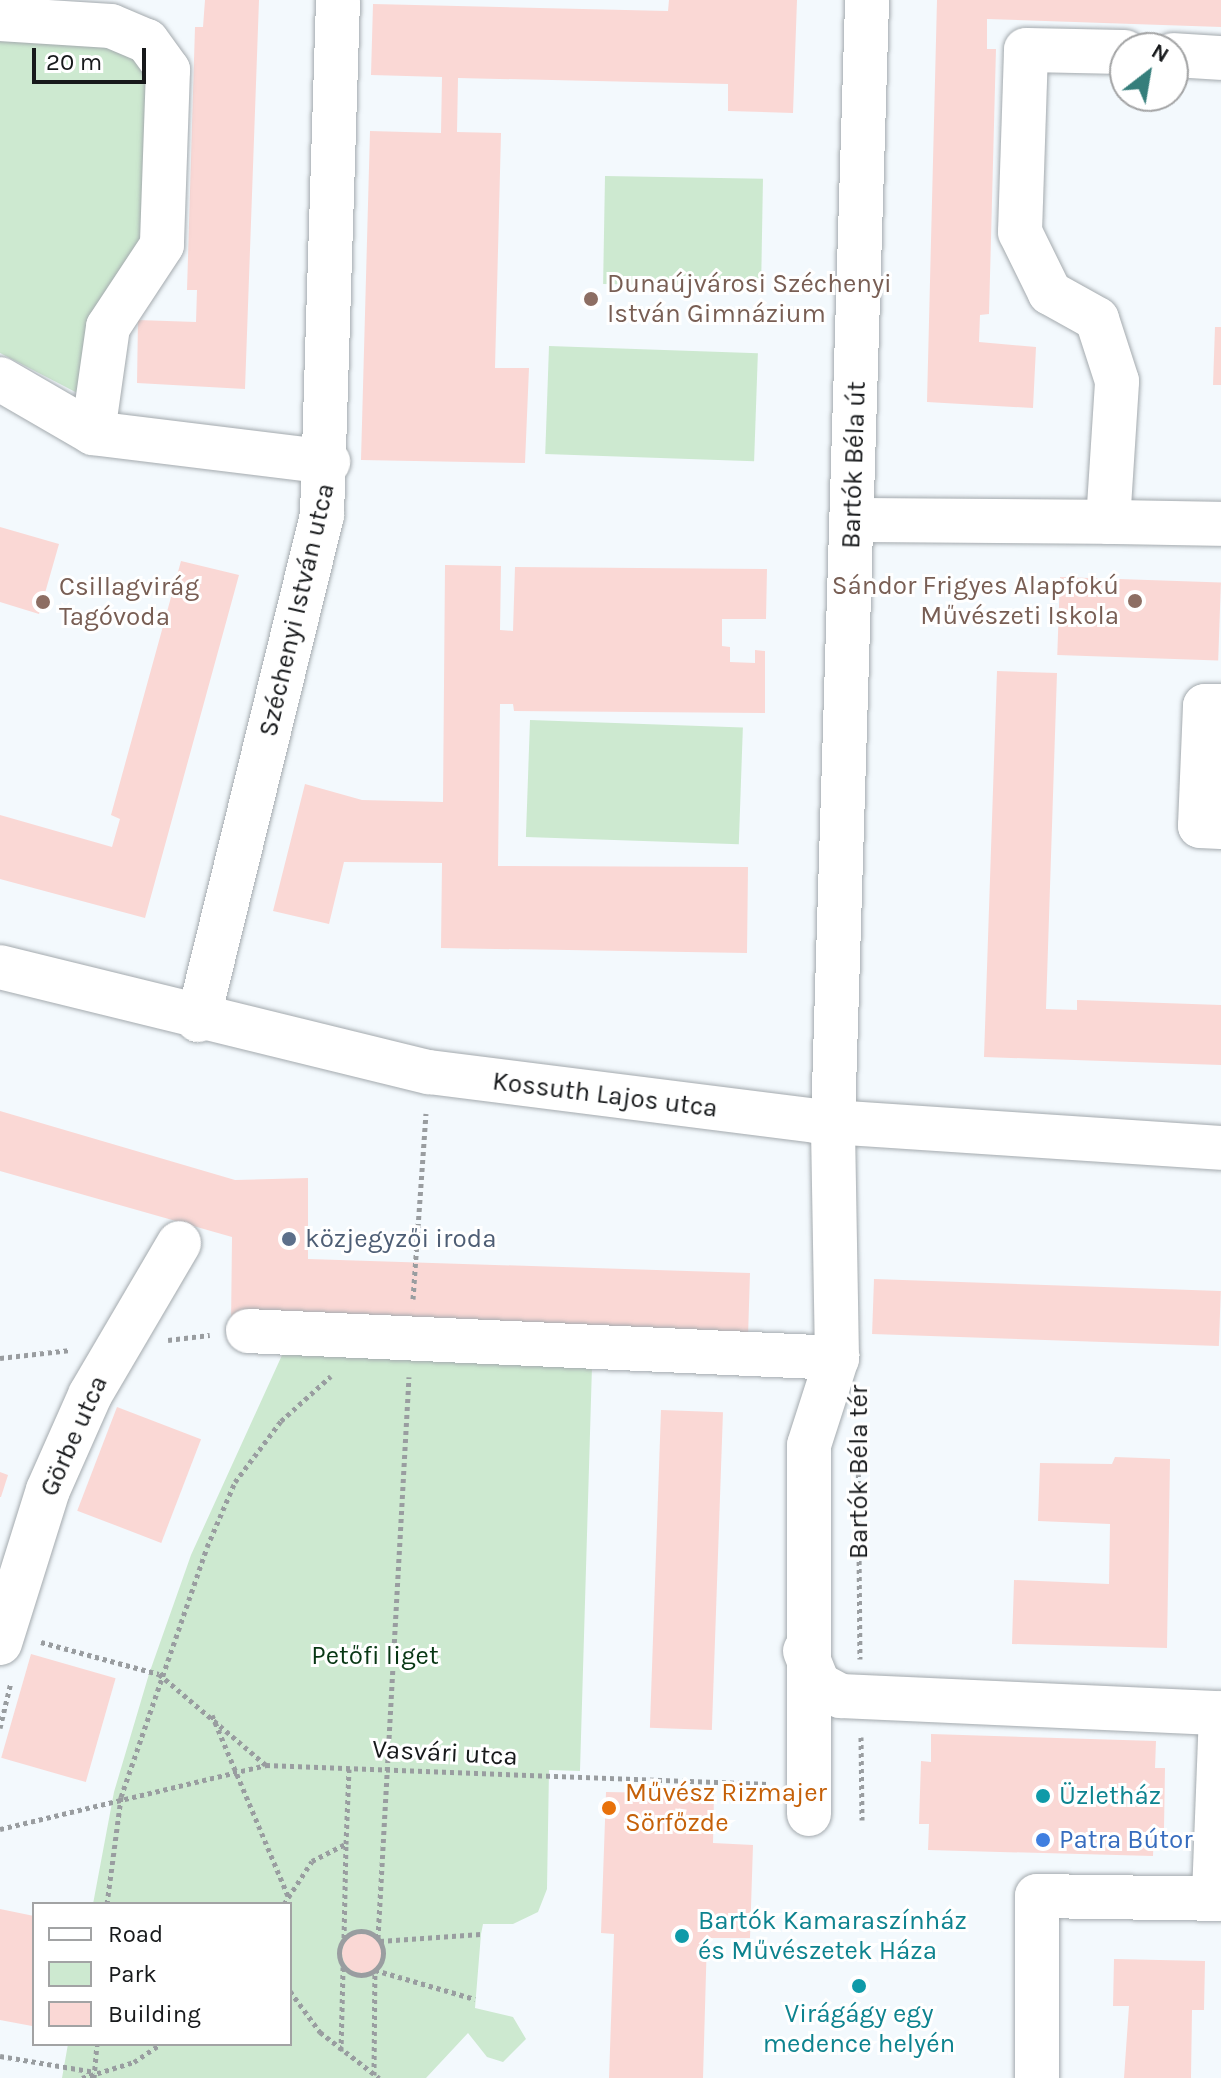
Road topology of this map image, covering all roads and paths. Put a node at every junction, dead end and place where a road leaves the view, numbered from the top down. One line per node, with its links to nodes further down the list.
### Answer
1 (338, 0): 9 (street, Széchenyi István utca)
2 (867, 0): 10 (street, Bartók Béla út)
3 (0, 19): 8 (street)
4 (1109, 52): 11 (street)
5 (1189, 56): 6 (street)
6 (1221, 58)
7 (0, 379): 8 (street)
8 (93, 433): 9 (street)
9 (328, 462): 16 (street, Széchenyi István utca)
10 (852, 520): 11 (street); 18 (street, Bartók Béla út)
11 (1108, 522): 12 (street)
12 (1221, 524)
13 (1221, 706): 14 (street)
14 (1221, 827)
15 (0, 967): 16 (street, Kossuth Lajos utca)
16 (198, 1020): 17 (street, Kossuth Lajos utca)
17 (429, 1072): 18 (street, Kossuth Lajos utca); 22 (path)
18 (833, 1122): 19 (street, Kossuth Lajos utca); 23 (street, Bartók Béla tér)
19 (1221, 1148)
20 (179, 1243): 25 (street, Görbe utca)
21 (248, 1331): 22 (street)
22 (392, 1339): 23 (street); 27 (path); 32 (path)
23 (837, 1358): 26 (street, Bartók Béla tér)
24 (858, 1418): 28 (path, Bartók Béla tér)
25 (1, 1634): 27 (path)
26 (805, 1651): 28 (street); 35 (street, Bartók Béla tér)
27 (159, 1674): 29 (path); 34 (path)
28 (861, 1697): 36 (path, Bartók Béla tér); 40 (street)
29 (210, 1711): 30 (path); 33 (path)
30 (266, 1765): 31 (path); 33 (path)
31 (349, 1769): 32 (path, Vasvári utca); 38 (path, Vasvári utca)
32 (381, 1770): 35 (path, Vasvári utca); 45 (path)
33 (235, 1771): 34 (path); 39 (path)
34 (121, 1797): 37 (path); 41 (path)
35 (809, 1800)
36 (862, 1820)
37 (0, 1829)
38 (346, 1844): 39 (path); 44 (path, Vasvári utca)
39 (288, 1896): 42 (path)
40 (1217, 1898): 57 (street)
41 (107, 1902)
42 (285, 1902)
43 (481, 1934): 45 (path)
44 (344, 1938): 45 (path); 46 (path)
45 (379, 1939): 47 (path)
46 (343, 1966): 47 (path); 52 (path)
47 (375, 1970): 49 (path); 55 (path)
48 (292, 1993): 52 (path)
49 (475, 1999)
50 (97, 2046): 54 (path)
51 (158, 2046): 54 (path)
52 (341, 2051): 55 (path)
53 (0, 2056): 54 (path)
54 (94, 2075): 56 (path)
55 (376, 2076)
56 (82, 2078)
57 (1037, 2078)

